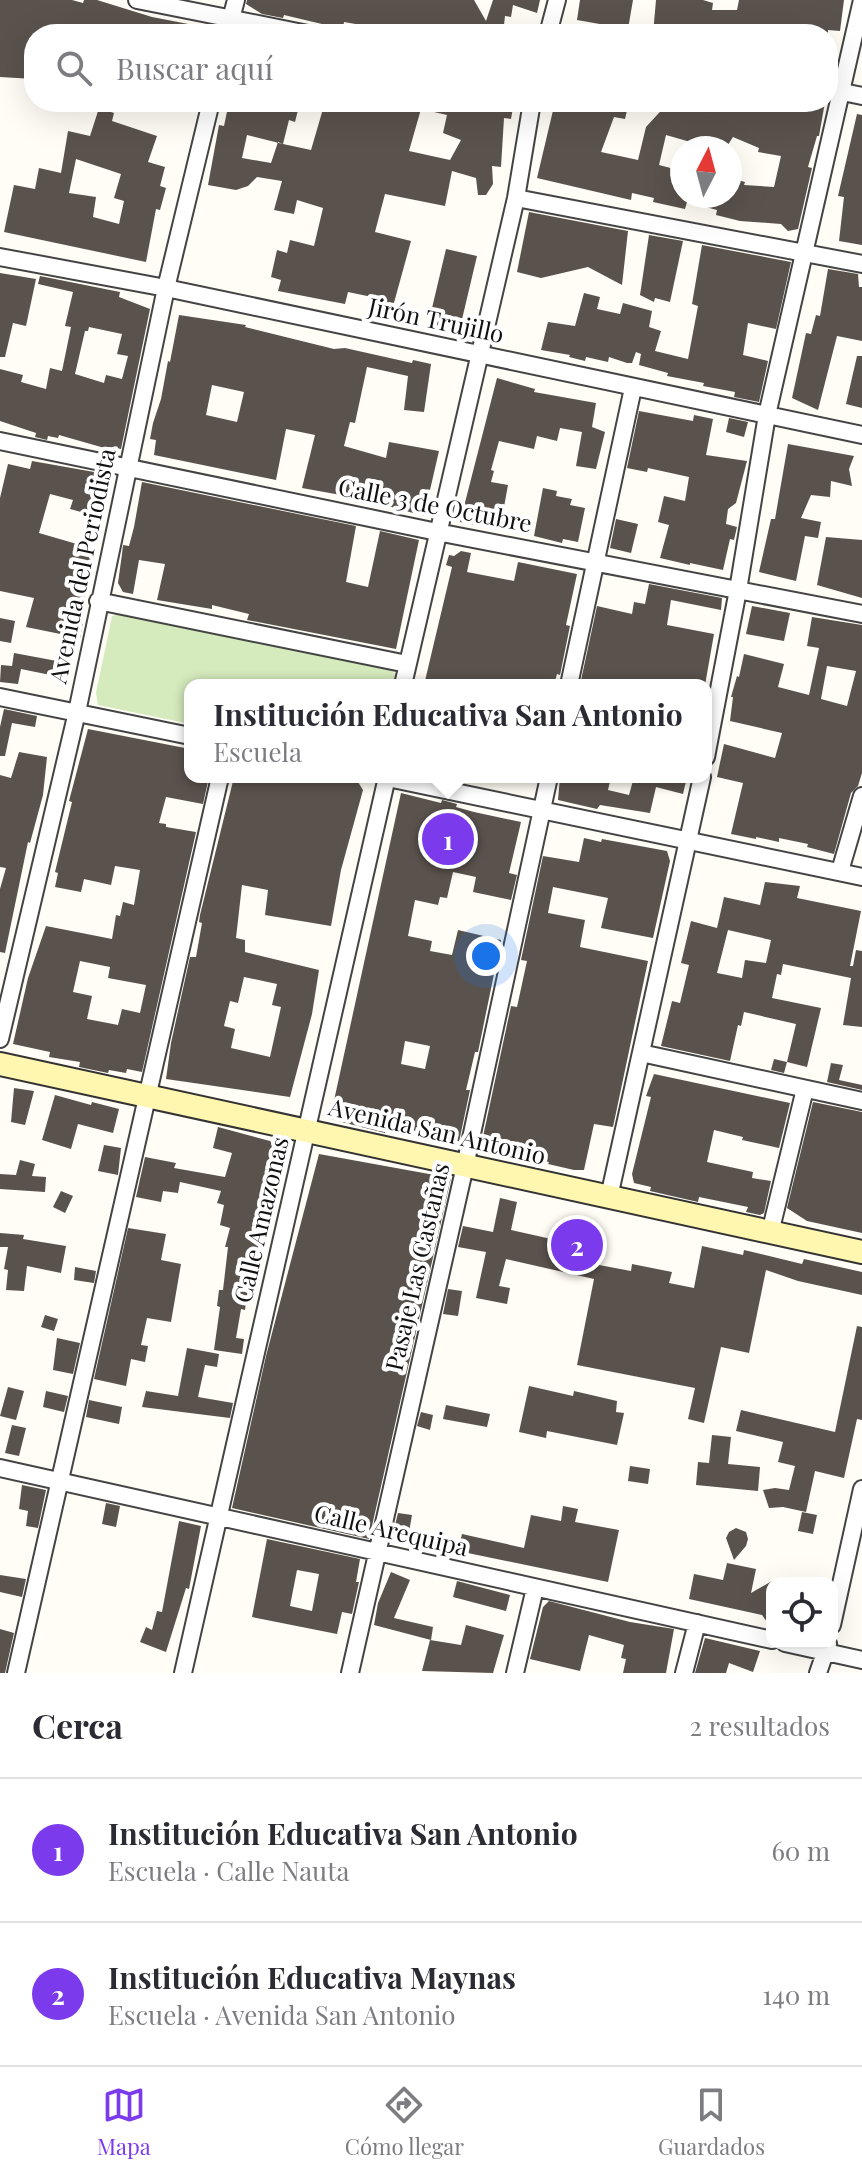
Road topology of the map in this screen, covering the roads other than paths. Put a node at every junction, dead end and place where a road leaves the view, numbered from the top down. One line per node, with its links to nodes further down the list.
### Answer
1 (137, 0): 5 (street)
2 (236, 0): 6 (street)
3 (557, 0): 7 (street)
4 (862, 0): 8 (street)
5 (222, 24)
6 (230, 24)
7 (556, 24)
8 (838, 77)
9 (838, 91): 10 (street)
10 (862, 96)
11 (209, 112): 18 (street, Avenida del Periodista)
12 (530, 112): 14 (street)
13 (830, 112): 15 (street)
14 (516, 198): 15 (street); 19 (street)
15 (804, 252): 17 (street); 21 (street)
16 (0, 257): 18 (street, Jirón Trujillo)
17 (862, 264)
18 (166, 288): 19 (street, Jirón Trujillo); 25 (street, Avenida del Periodista)
19 (479, 355): 20 (street, Jirón Trujillo); 26 (street)
20 (633, 388): 21 (street, Jirón Trujillo); 27 (street)
21 (767, 415): 22 (street, Jirón Trujillo); 28 (street)
22 (862, 435)
23 (2, 441): 24 (street); 25 (street, Calle 3 de Octubre)
24 (0, 460)
25 (129, 466): 26 (street, Calle 3 de Octubre); 29 (street, Avenida del Periodista)
26 (437, 532): 27 (street, Calle 3 de Octubre); 31 (street)
27 (596, 561): 28 (street, Calle 3 de Octubre); 33 (street)
28 (738, 590): 30 (street, Calle 3 de Octubre); 36 (street)
29 (98, 601): 31 (street); 35 (street, Avenida del Periodista)
30 (862, 614)
31 (407, 664): 32 (street)
32 (404, 679)
33 (570, 679)
34 (0, 697): 35 (street)
35 (77, 712): 37 (street); 48 (street, Avenida del Periodista)
36 (712, 726)
37 (184, 735)
38 (219, 783): 52 (street)
39 (385, 783): 54 (street, Calle Amazonas)
40 (413, 783): 44 (street)
41 (548, 783): 44 (street, Pasaje Las Castañas)
42 (701, 783): 45 (street)
43 (862, 796): 46 (street)
44 (541, 811): 45 (street); 55 (street, Pasaje Las Castañas)
45 (690, 841): 46 (street); 49 (street)
46 (840, 871): 47 (street)
47 (862, 877)
48 (0, 1039)
49 (641, 1053): 51 (street); 56 (street)
50 (0, 1064): 52 (main road, Avenida San Antonio)
51 (805, 1089): 53 (street); 57 (street)
52 (146, 1096): 54 (main road, Avenida San Antonio); 60 (street)
53 (862, 1101)
54 (308, 1129): 55 (main road, Avenida San Antonio); 62 (street, Calle Amazonas)
55 (465, 1166): 56 (main road, Avenida San Antonio); 63 (street, Pasaje Las Castañas)
56 (609, 1197): 57 (main road, Avenida San Antonio)
57 (770, 1233): 58 (main road, Avenida San Antonio)
58 (862, 1252)
59 (0, 1468): 60 (street, Calle Arequipa)
60 (61, 1483): 62 (street, Calle Arequipa); 71 (street)
61 (862, 1489): 65 (street)
62 (220, 1516): 63 (street, Calle Arequipa); 72 (street, Calle Amazonas)
63 (377, 1553): 64 (street, Calle Arequipa); 73 (street, Pasaje Las Castañas)
64 (535, 1588): 66 (street, Calle Arequipa); 74 (street)
65 (838, 1598)
66 (697, 1623): 67 (street, Calle Arequipa); 75 (street)
67 (766, 1639)
68 (827, 1649): 76 (street)
69 (830, 1649): 70 (street)
70 (862, 1660)
71 (16, 1673)
72 (183, 1673)
73 (350, 1673)
74 (515, 1673)
75 (684, 1673)
76 (818, 1673)

